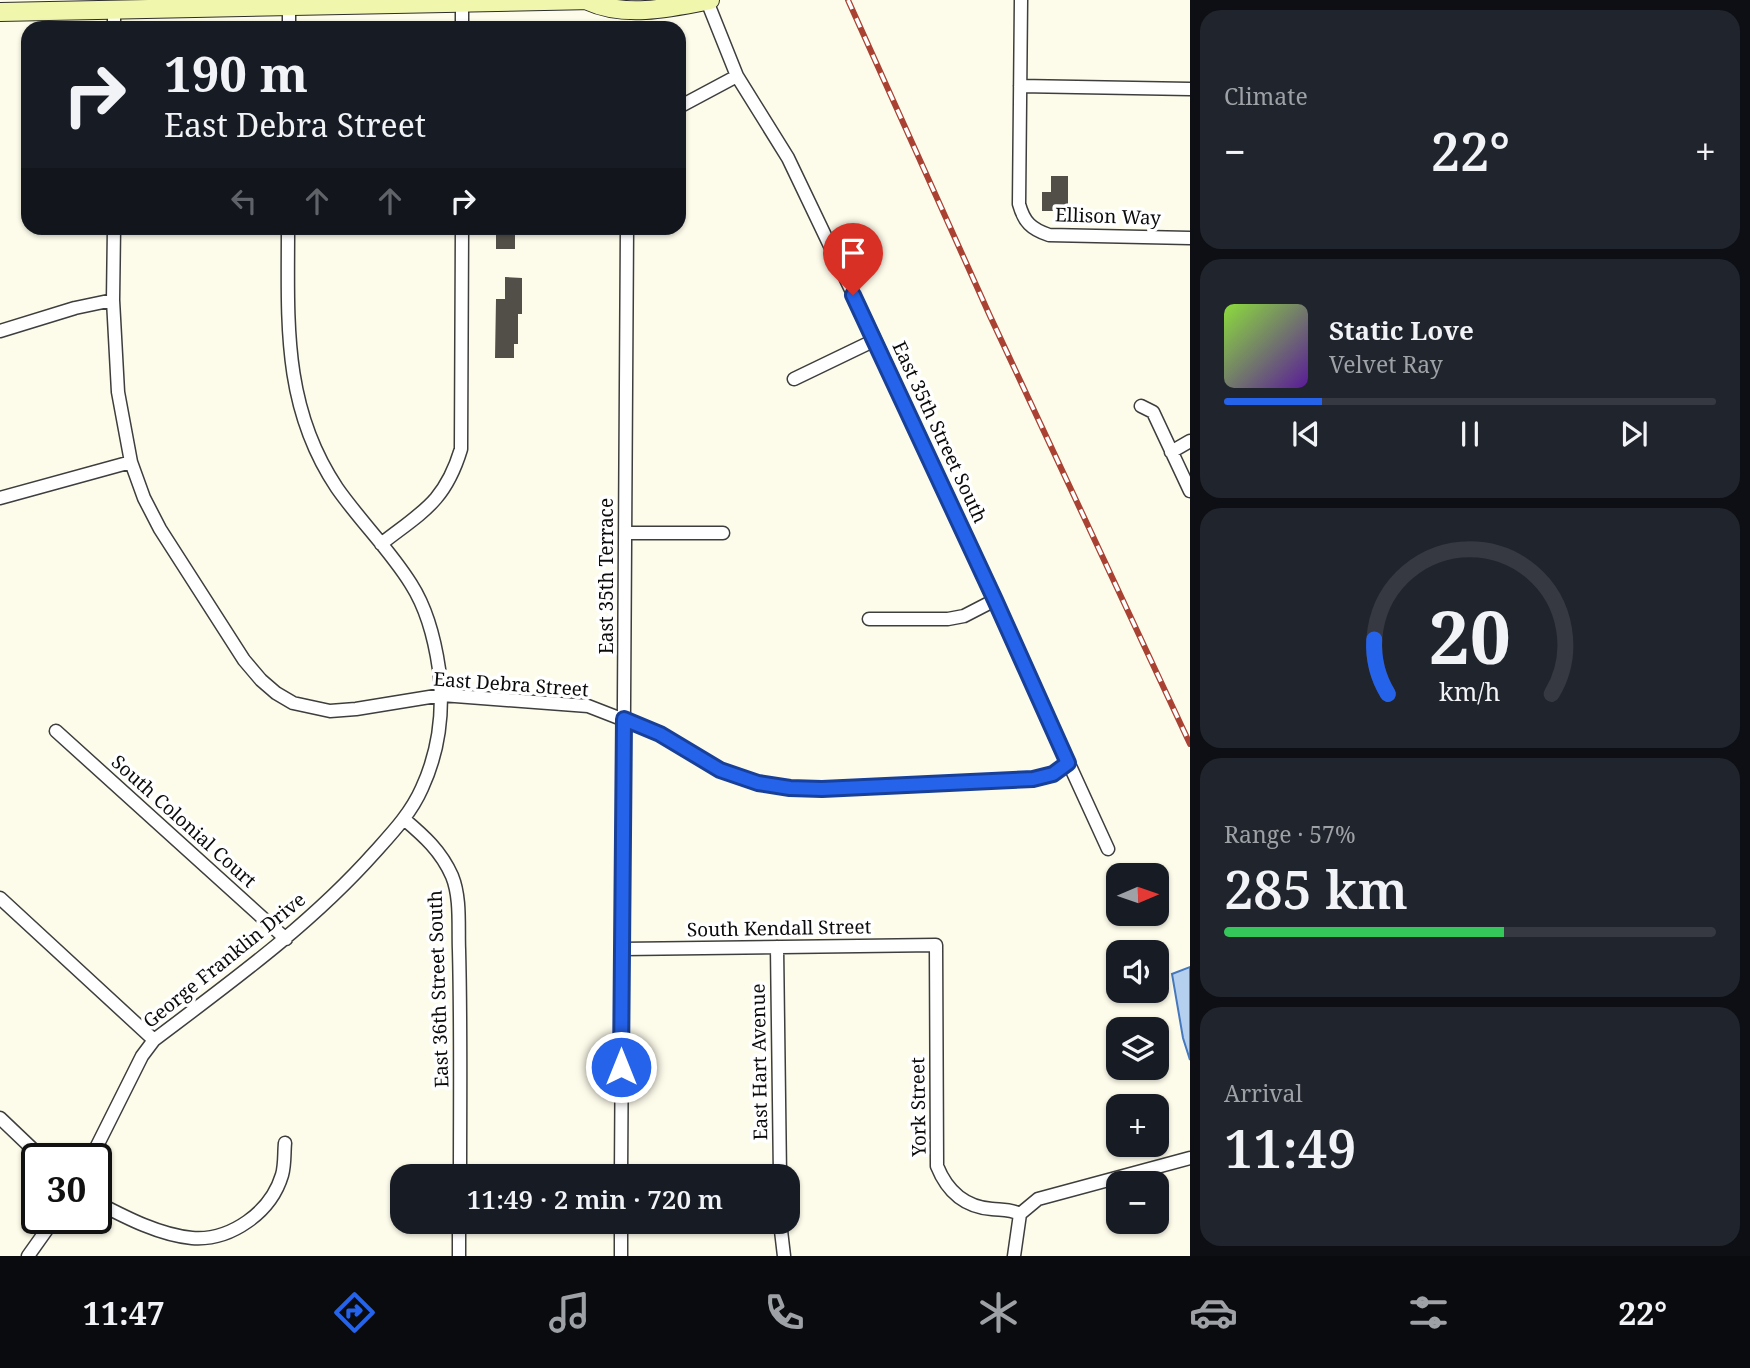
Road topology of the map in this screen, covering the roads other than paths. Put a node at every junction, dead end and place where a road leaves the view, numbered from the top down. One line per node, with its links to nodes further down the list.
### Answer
1 (708, 0): 3 (main road); 10 (street, East 35th Street South)
2 (1021, 0): 11 (street)
3 (590, 1): 4 (main road)
4 (462, 3): 5 (main road); 9 (street)
5 (289, 7): 7 (main road); 8 (street)
6 (0, 12): 7 (main road)
7 (114, 19)
8 (289, 21)
9 (462, 21)
10 (737, 76): 13 (street); 21 (street, East 35th Street South)
11 (1020, 86): 12 (street); 18 (street, Ellison Way)
12 (1190, 89)
13 (686, 103)
14 (114, 235): 19 (street, East Debra Street)
15 (288, 235): 31 (street, George Franklin Drive)
16 (462, 235): 31 (street)
17 (627, 235): 29 (street, East 35th Terrace)
18 (1190, 238)
19 (113, 300): 20 (street); 26 (street, East Debra Street)
20 (0, 331)
21 (875, 340): 22 (street); 32 (street, East 35th Street South)
22 (794, 379)
23 (1141, 406): 25 (street)
24 (1190, 442): 25 (street)
25 (1171, 452): 27 (street)
26 (131, 462): 28 (street); 34 (street, East Debra Street)
27 (1190, 491)
28 (0, 498)
29 (626, 533): 30 (street); 35 (street, East 35th Terrace)
30 (723, 533)
31 (381, 544): 34 (street, George Franklin Drive)
32 (995, 600): 33 (street); 37 (street, East 35th Street South)
33 (869, 619)
34 (442, 695): 35 (street, East Debra Street); 38 (street, George Franklin Drive)
35 (624, 719): 37 (street, East Debra Street); 44 (street, East 35th Terrace)
36 (56, 731): 41 (street, South Colonial Court)
37 (1068, 763): 39 (street, East 35th Street South)
38 (404, 819): 41 (street, George Franklin Drive); 51 (street, East 36th Street South)
39 (1108, 849)
40 (0, 898): 45 (street)
41 (286, 939): 45 (street, George Franklin Drive)
42 (936, 945): 43 (street, South Kendall Street); 55 (street, York Street)
43 (777, 947): 44 (street, South Kendall Street); 53 (street, East Hart Avenue)
44 (622, 948): 52 (street, East 35th Terrace)
45 (154, 1040): 48 (street, George Franklin Drive)
46 (0, 1118): 47 (street)
47 (26, 1143)
48 (98, 1143)
49 (285, 1143): 54 (street)
50 (1190, 1158): 55 (street)
51 (460, 1164)
52 (621, 1164)
53 (780, 1164)
54 (112, 1209)
55 (1020, 1214): 64 (street)
56 (44, 1234): 60 (street)
57 (459, 1234): 61 (street)
58 (621, 1234): 62 (street)
59 (781, 1234): 63 (street)
60 (28, 1256)
61 (459, 1256)
62 (621, 1256)
63 (784, 1256)
64 (1014, 1256)

